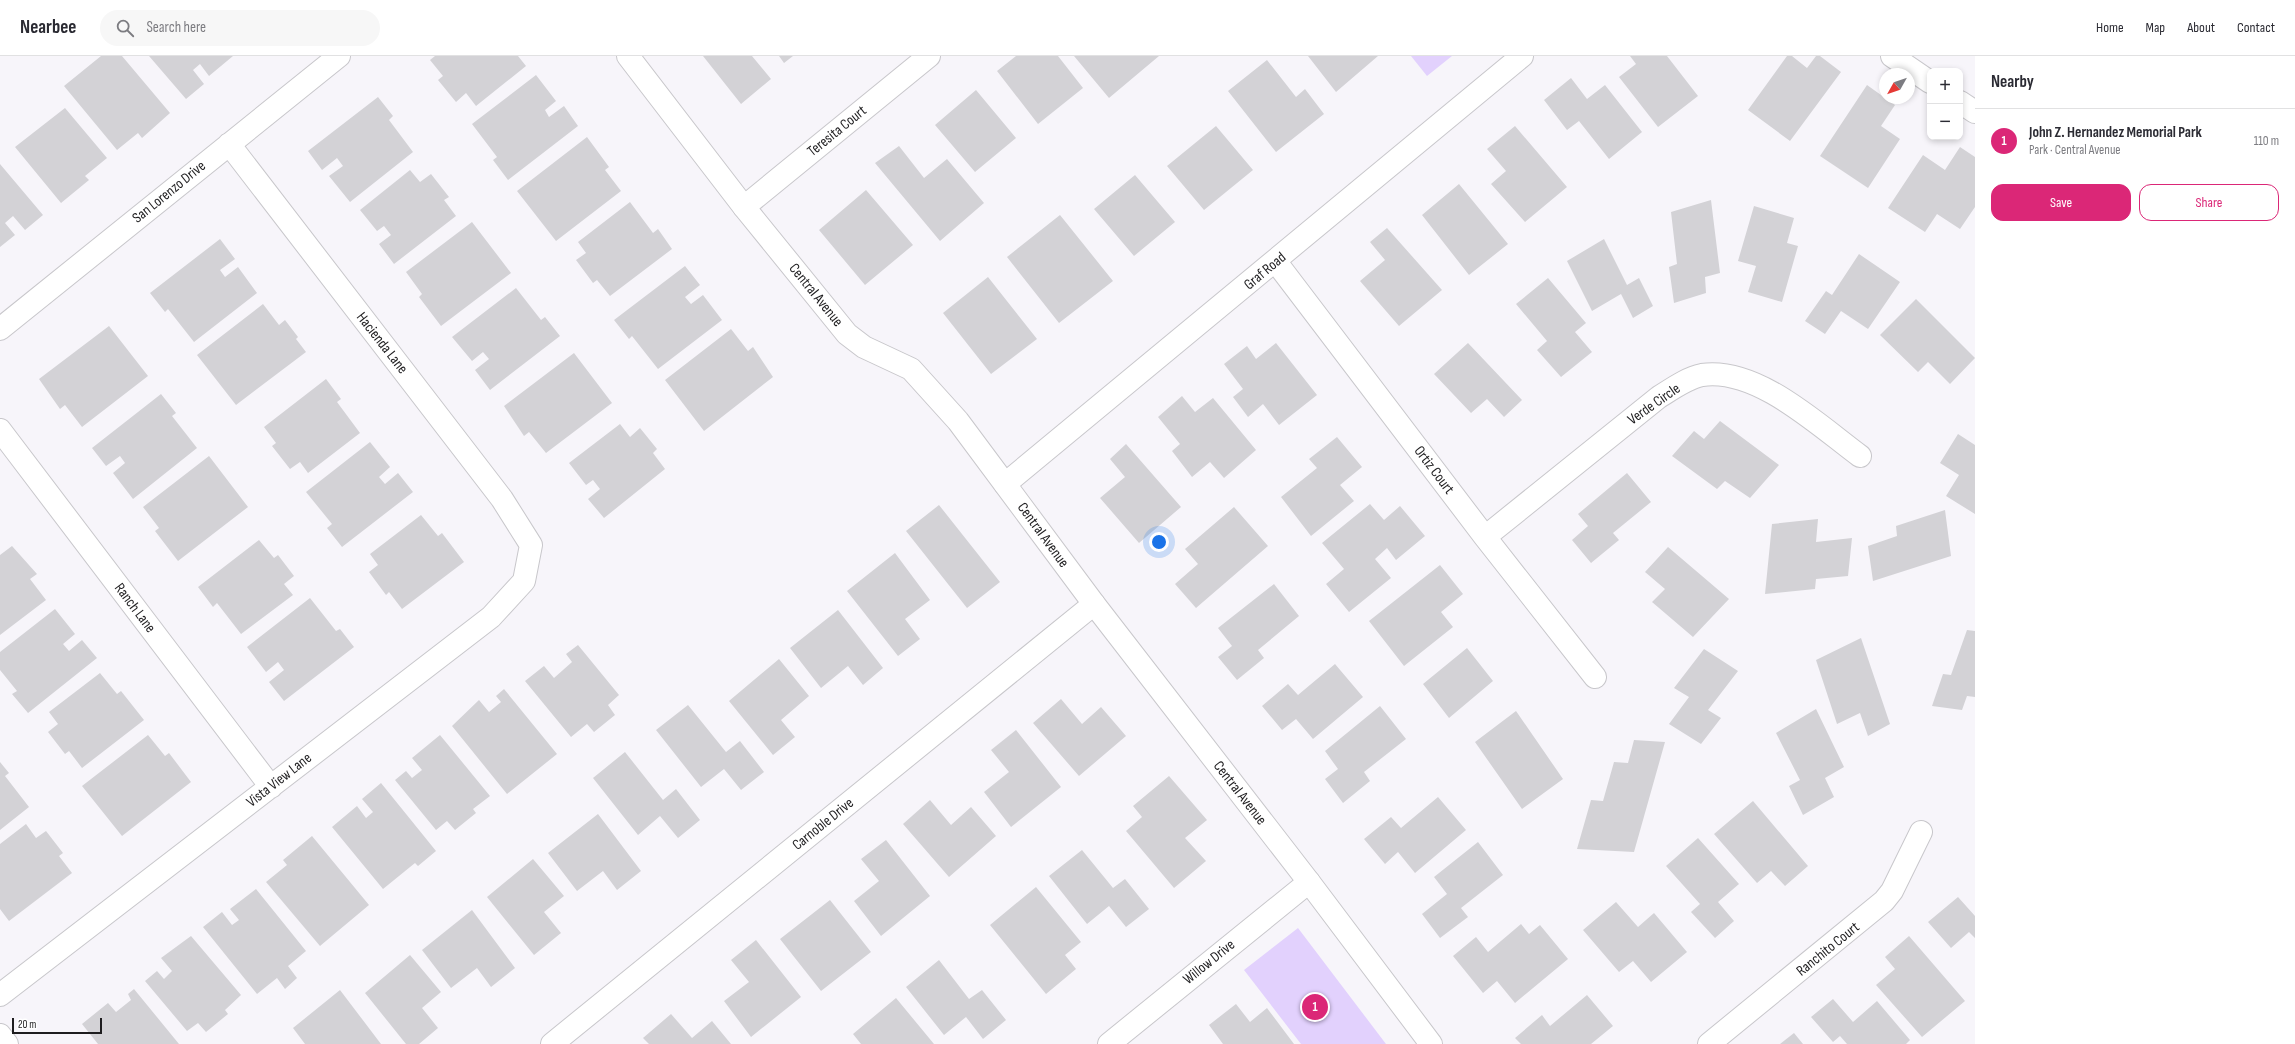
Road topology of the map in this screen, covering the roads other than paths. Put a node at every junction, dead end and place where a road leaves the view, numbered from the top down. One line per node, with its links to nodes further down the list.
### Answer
1 (339, 56): 9 (street, San Lorenzo Drive)
2 (628, 56): 10 (street, Central Avenue)
3 (929, 56): 10 (street, Teresita Court)
4 (1522, 56): 11 (street, Graf Road)
5 (1892, 56): 6 (street)
6 (1927, 80)
7 (1963, 104): 8 (street)
8 (1975, 112)
9 (229, 144): 12 (street, San Lorenzo Drive); 17 (street, Hacienda Lane)
10 (744, 207): 15 (street, Central Avenue)
11 (1276, 262): 15 (street, Graf Road); 16 (street, Ortiz Court)
12 (0, 329)
13 (0, 430): 20 (street, Ranch Lane)
14 (1860, 456): 16 (street, Verde Circle)
15 (1005, 484): 18 (street, Central Avenue)
16 (1485, 537): 19 (street, Ortiz Court)
17 (531, 545): 20 (street, Vista View Lane)
18 (1094, 604): 22 (street, Central Avenue); 26 (street, Carnoble Drive)
19 (1595, 677)
20 (271, 787): 23 (street, Vista View Lane)
21 (1920, 832): 29 (street, Ranchito Court)
22 (1309, 882): 27 (street, Willow Drive); 28 (street, Central Avenue)
23 (0, 995)
24 (0, 1035): 25 (street)
25 (7, 1044)
26 (552, 1044)
27 (1109, 1044)
28 (1431, 1044)
29 (1709, 1044)

